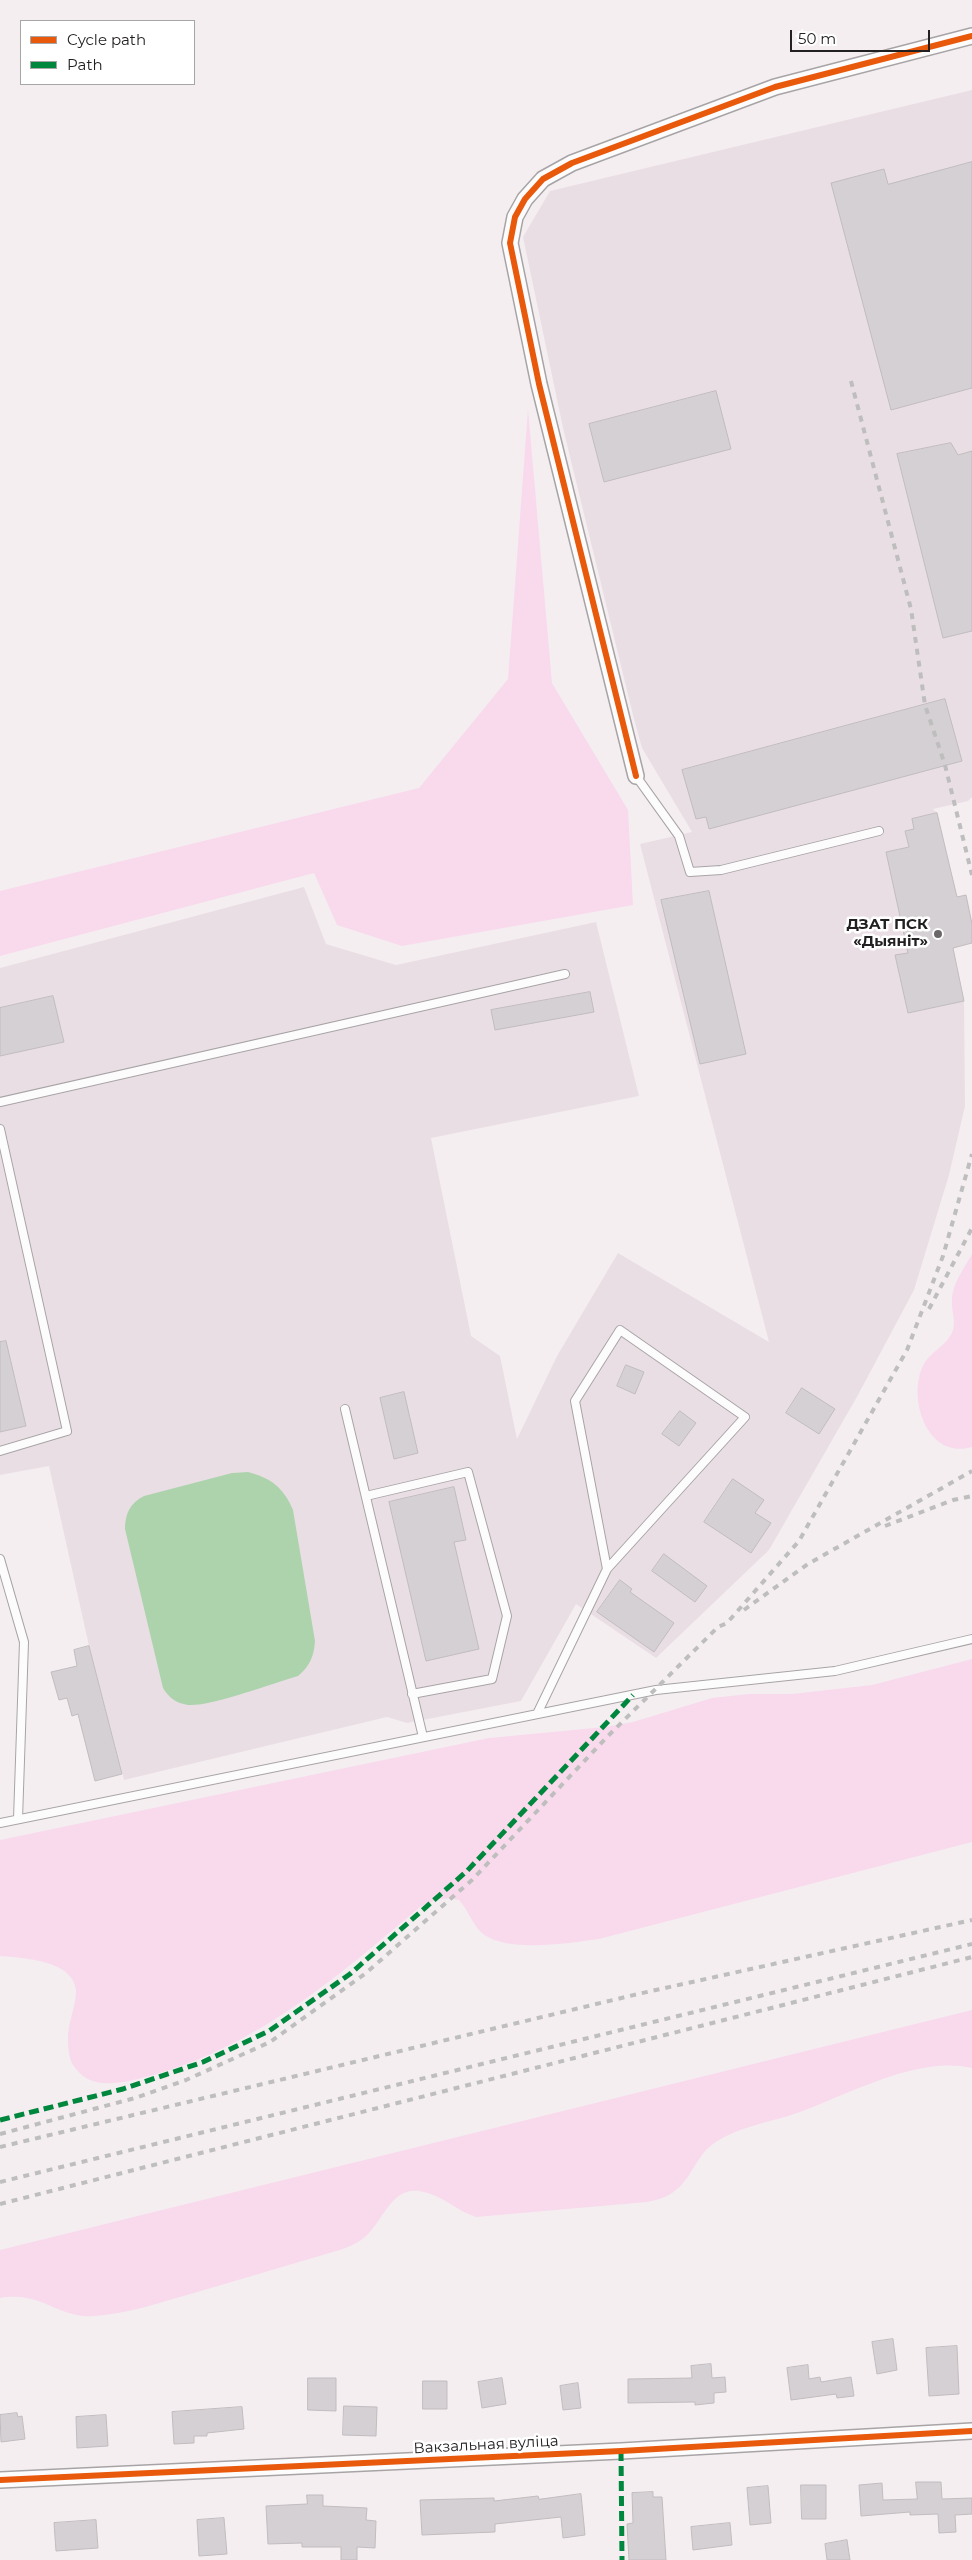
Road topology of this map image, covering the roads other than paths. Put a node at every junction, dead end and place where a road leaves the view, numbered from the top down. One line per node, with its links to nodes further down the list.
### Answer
1 (972, 36): 2 (street)
2 (636, 776): 3 (lane)
3 (879, 831)
4 (565, 974): 5 (lane)
5 (0, 1102)
6 (0, 1129): 8 (lane)
7 (345, 1410): 9 (lane)
8 (0, 1451)
9 (366, 1496): 13 (lane); 13 (lane)
10 (0, 1558): 16 (lane)
11 (607, 1569): 11 (lane); 14 (lane)
12 (972, 1639): 14 (lane)
13 (412, 1694): 15 (lane)
14 (537, 1714): 15 (lane)
15 (422, 1737): 16 (lane)
16 (18, 1819): 17 (lane)
17 (0, 1822)
18 (972, 2430): 19 (street, Вакзальная вуліца)
19 (0, 2480)

